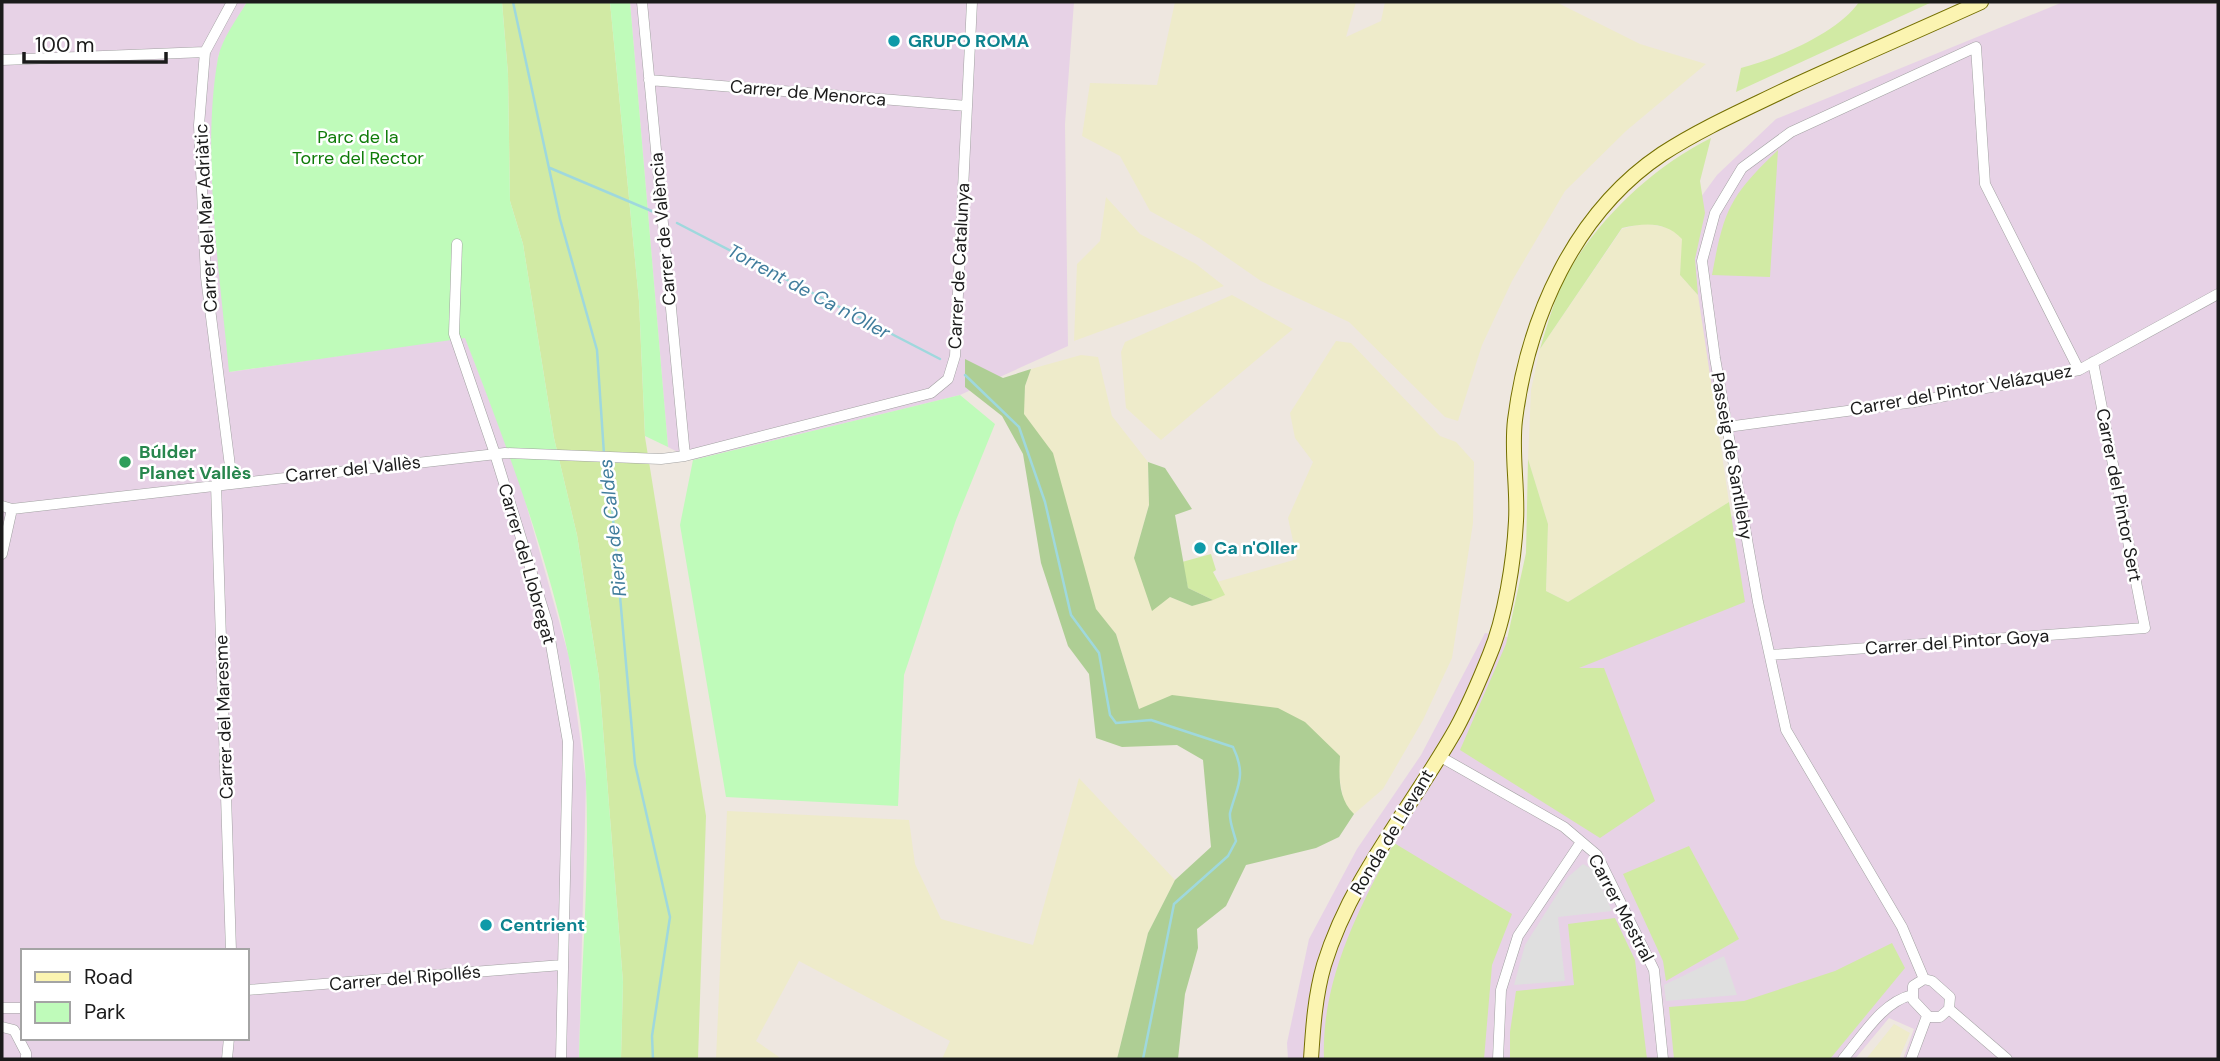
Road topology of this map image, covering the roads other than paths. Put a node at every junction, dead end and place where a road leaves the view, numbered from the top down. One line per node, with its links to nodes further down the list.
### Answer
1 (232, 2): 5 (street, Carrer del Mar Adriàtic)
2 (642, 2): 7 (street, Carrer de València)
3 (972, 2): 8 (street, Carrer de Catalunya)
4 (1981, 2): 23 (main road, Ronda de Llevant)
5 (205, 52): 6 (street); 17 (street, Carrer del Mar Adriàtic)
6 (2, 60)
7 (649, 80): 8 (street, Carrer de Menorca); 16 (street, Carrer de València)
8 (967, 106): 16 (street, Carrer de Catalunya)
9 (457, 244): 15 (street, Carrer del Llobregat)
10 (2218, 294): 11 (street, Carrer del Pintor Velázquez)
11 (2092, 362): 12 (street, Carrer del Pintor Velázquez); 21 (street, Carrer del Pintor Sert)
12 (2079, 370): 13 (street, Carrer del Pintor Velázquez); 13 (street, Passeig de Santllehy)
13 (1727, 427): 22 (street, Passeig de Santllehy)
14 (559, 453): 15 (street, Carrer del Vallès); 16 (street, Carrer de Catalunya)
15 (495, 454): 17 (street, Carrer del Vallès); 26 (street, Carrer del Llobregat)
16 (685, 456)
17 (232, 482): 18 (street, Carrer del Vallès)
18 (216, 484): 19 (street, Carrer del Vallès); 25 (street, Carrer del Maresme)
19 (7, 508): 20 (street)
20 (2, 554)
21 (2145, 628): 22 (street, Carrer del Pintor Goya)
22 (1770, 655): 27 (street, Passeig de Santllehy)
23 (1439, 756): 24 (street, Carrer Mestral); 39 (main road, Ronda de Llevant)
24 (1581, 842): 40 (street); 41 (street, Carrer Mestral)
25 (231, 949)
26 (562, 965): 28 (street, Carrer del Ripollés); 38 (street, Carrer del Llobregat)
27 (1924, 979): 29 (street); 32 (street)
28 (248, 990)
29 (1912, 995): 33 (street); 42 (street)
30 (2, 1008): 31 (street)
31 (21, 1008)
32 (1949, 1009): 33 (street); 44 (street)
33 (1927, 1016): 43 (street)
34 (2, 1027): 36 (street)
35 (229, 1040): 37 (street)
36 (26, 1059)
37 (227, 1059)
38 (561, 1059)
39 (1311, 1059)
40 (1498, 1059)
41 (1662, 1059)
42 (1843, 1059)
43 (1911, 1059)
44 (2007, 1059)

